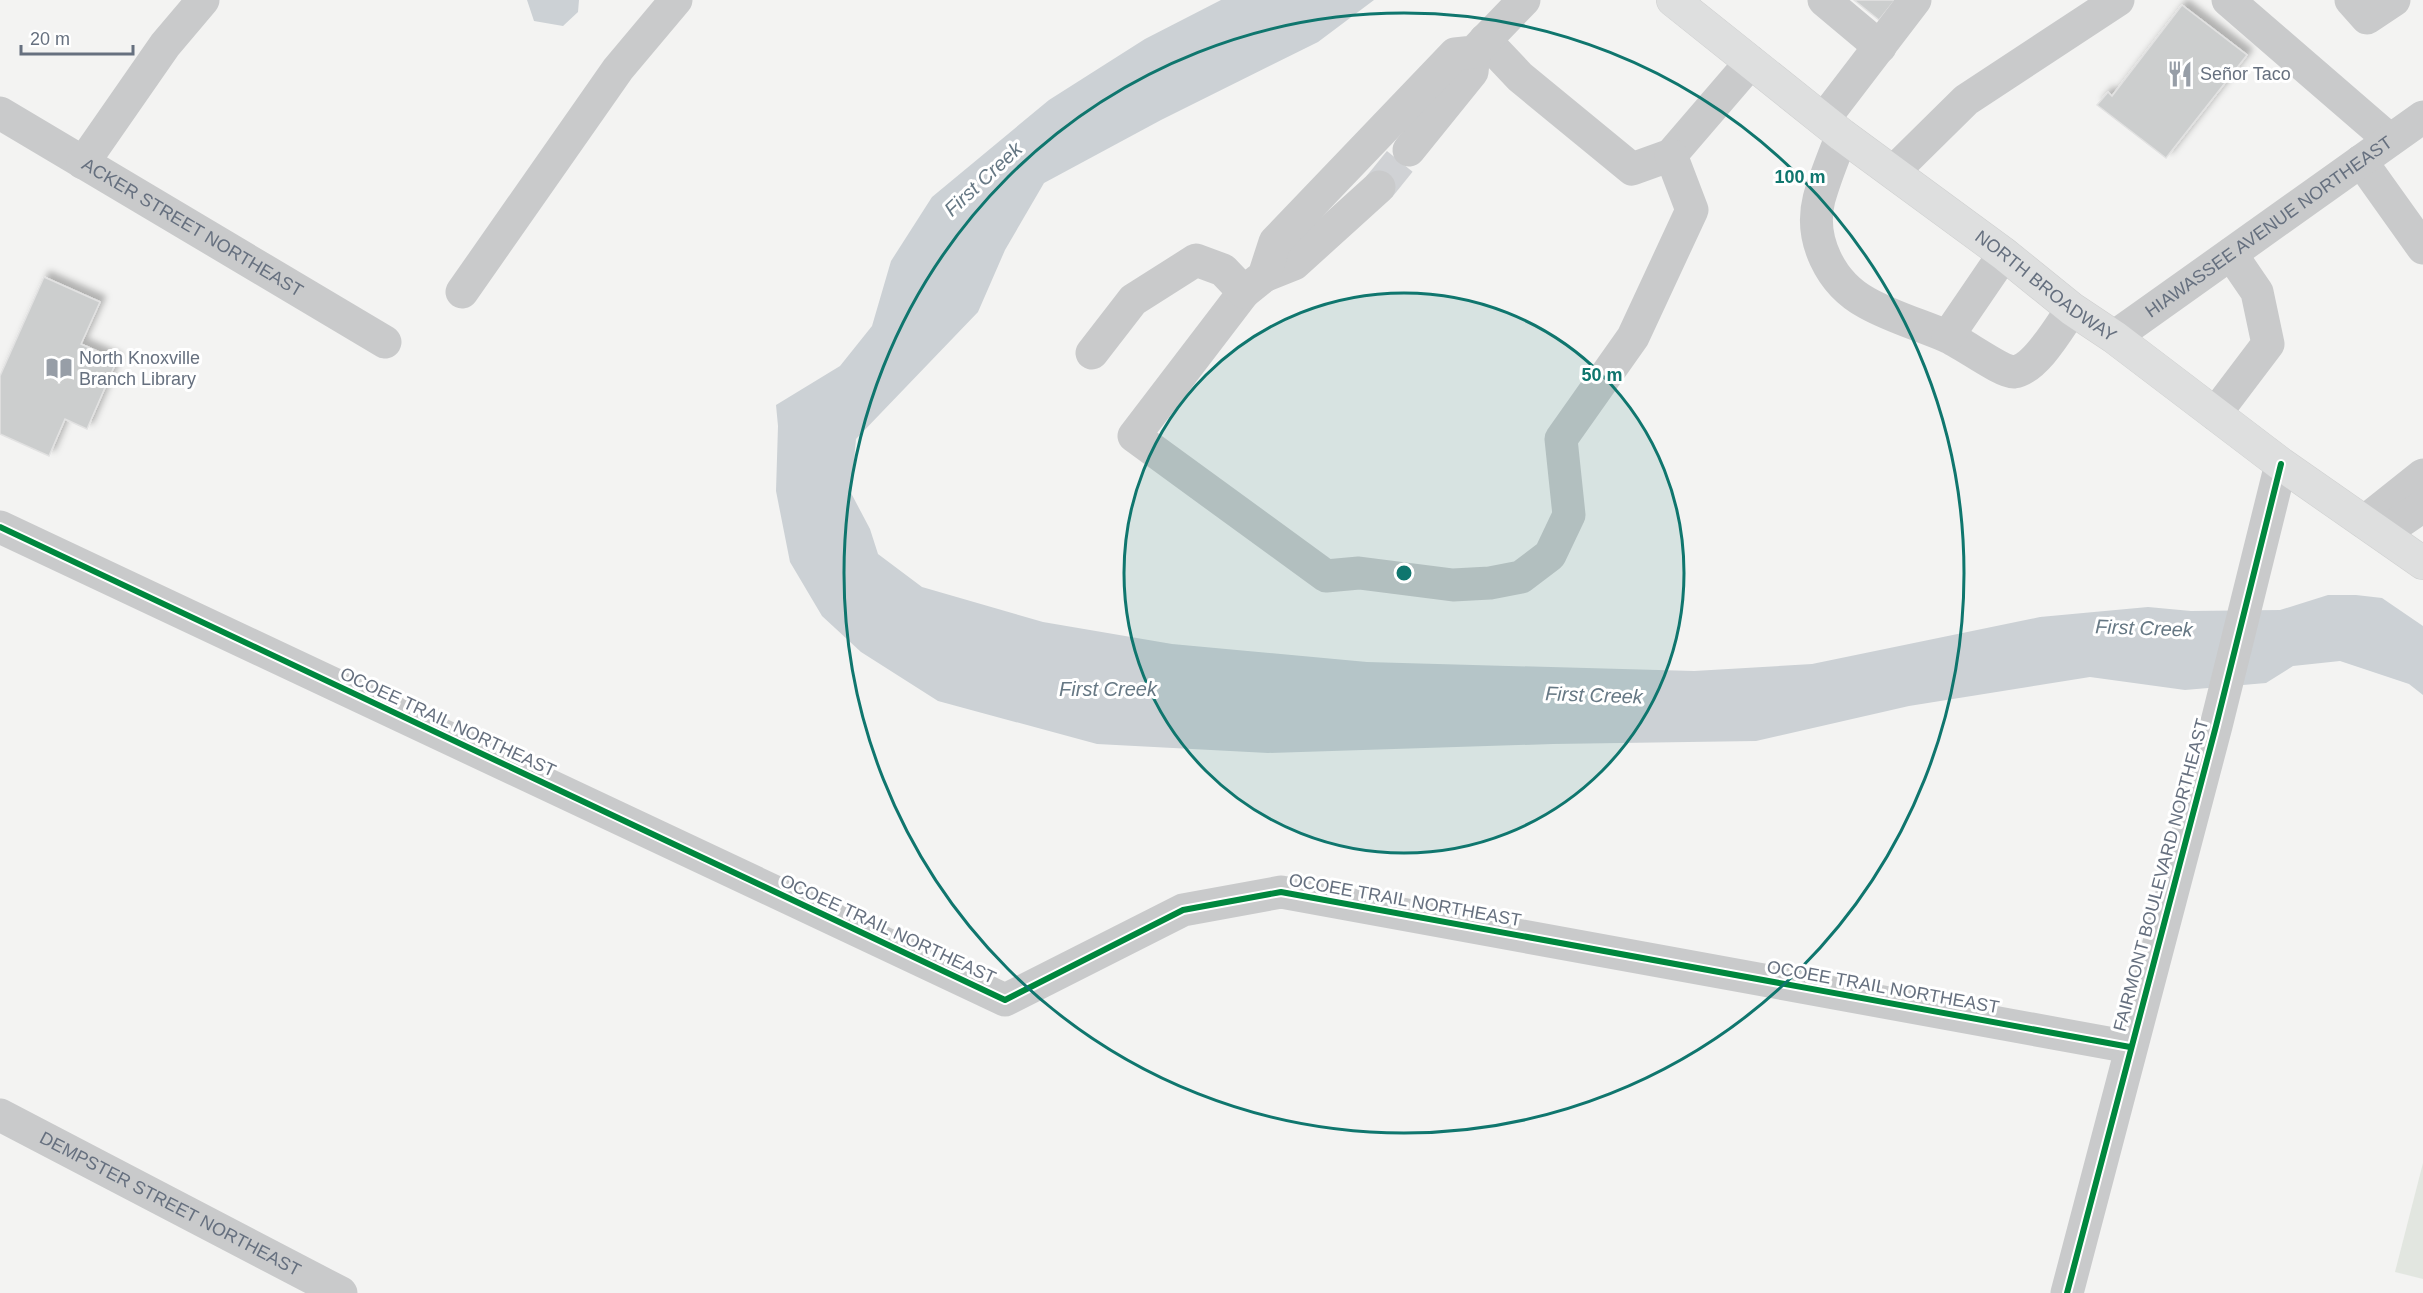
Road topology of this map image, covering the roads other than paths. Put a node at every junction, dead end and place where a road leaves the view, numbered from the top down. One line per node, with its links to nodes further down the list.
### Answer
1 (203, 0): 21 (street)
2 (676, 0): 28 (street)
3 (1524, 0): 11 (street)
4 (1673, 0): 13 (main road, NORTH BROADWAY)
5 (1824, 0): 12 (street)
6 (1915, 0): 12 (street)
7 (2118, 0): 22 (street)
8 (2228, 0): 17 (street)
9 (2394, 0): 10 (street)
10 (2359, 9)
11 (1480, 46): 18 (street); 19 (street); 27 (street)
12 (1880, 47): 16 (street)
13 (1751, 62): 16 (main road, NORTH BROADWAY); 19 (street)
14 (0, 113): 21 (street, ACKER STREET NORTHEAST)
15 (2423, 117): 17 (street, HIAWASSEE AVENUE NORTHEAST)
16 (1833, 127): 22 (main road, NORTH BROADWAY); 30 (street)
17 (2390, 140): 20 (street, HIAWASSEE AVENUE NORTHEAST)
18 (1409, 150)
19 (1671, 155): 27 (street)
20 (2361, 161): 24 (street); 26 (street, HIAWASSEE AVENUE NORTHEAST)
21 (83, 163): 32 (street, ACKER STREET NORTHEAST)
22 (1893, 171): 25 (main road, NORTH BROADWAY)
23 (1379, 187): 27 (street)
24 (2423, 248)
25 (2004, 254): 29 (main road, NORTH BROADWAY); 30 (street)
26 (2231, 254): 31 (street, HIAWASSEE AVENUE NORTHEAST); 34 (street)
27 (1254, 284): 33 (street)
28 (462, 292)
29 (2072, 309): 30 (street); 31 (main road, NORTH BROADWAY)
30 (1948, 336)
31 (2114, 337): 34 (main road, NORTH BROADWAY)
32 (385, 342)
33 (1092, 353)
34 (2215, 414): 35 (main road, NORTH BROADWAY)
35 (2281, 464): 39 (main road, NORTH BROADWAY); 41 (street, FAIRMONT BOULEVARD NORTHEAST)
36 (2423, 475): 39 (street)
37 (2423, 506): 39 (street)
38 (0, 527): 41 (street, OCOEE TRAIL NORTHEAST)
39 (2373, 528): 40 (main road, NORTH BROADWAY)
40 (2423, 563)
41 (2130, 1047): 44 (street, FAIRMONT BOULEVARD NORTHEAST)
42 (0, 1115): 43 (street, DEMPSTER STREET NORTHEAST)
43 (341, 1293)
44 (2067, 1293)

